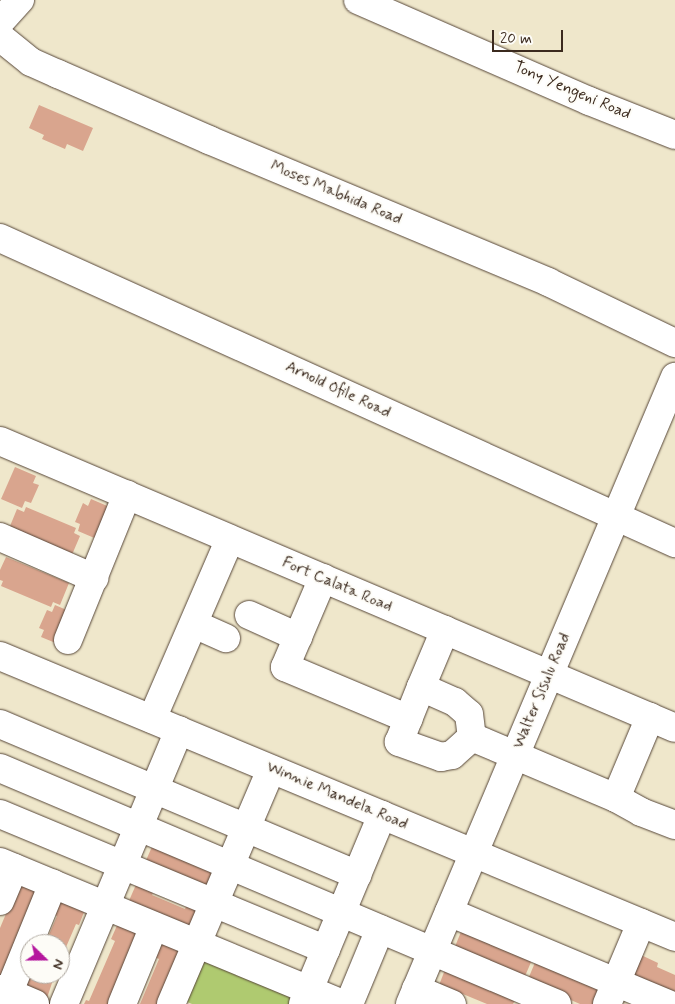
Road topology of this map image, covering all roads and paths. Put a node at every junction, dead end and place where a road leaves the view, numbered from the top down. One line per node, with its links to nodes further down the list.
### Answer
1 (20, 0): 3 (street)
2 (358, 0): 5 (street, Tony Yengeni Road)
3 (0, 22)
4 (0, 37): 7 (street, Moses Mabhida Road)
5 (675, 135)
6 (0, 238): 11 (street, Arnold Ofile Road)
7 (675, 343)
8 (675, 377): 11 (street, Walter Sisulu Road)
9 (2, 448): 10 (street, Fort Calata Road)
10 (127, 495): 13 (street, Fort Calata Road); 15 (street)
11 (616, 516): 14 (street, Arnold Ofile Road); 24 (street, Walter Sisulu Road)
12 (0, 537): 15 (street)
13 (230, 538): 16 (street, Fort Calata Road); 18 (street)
14 (675, 542)
15 (94, 578): 22 (street)
16 (323, 578): 19 (street, Fort Calata Road); 20 (street)
17 (249, 615): 20 (street)
18 (194, 624): 21 (street); 27 (street)
19 (445, 630): 24 (street, Fort Calata Road); 25 (street)
20 (298, 637): 28 (street)
21 (226, 638)
22 (68, 640)
23 (1, 659): 27 (street, Winnie Mandela Road)
24 (549, 674): 26 (street, Fort Calata Road); 33 (street, Walter Sisulu Road)
25 (421, 687): 28 (street); 32 (street)
26 (650, 717): 30 (street, Fort Calata Road); 37 (street)
27 (152, 719): 31 (street, Winnie Mandela Road)
28 (409, 719): 32 (street)
29 (0, 724): 36 (street)
30 (675, 728)
31 (179, 730): 35 (street, Winnie Mandela Road); 36 (street)
32 (472, 737): 33 (street)
33 (515, 755): 37 (street); 43 (street, Walter Sisulu Road)
34 (0, 768): 41 (street)
35 (271, 769): 39 (street, Winnie Mandela Road); 42 (street)
36 (155, 789): 41 (street); 42 (street)
37 (616, 798): 40 (street)
38 (0, 814): 45 (street)
39 (382, 815): 43 (street, Winnie Mandela Road); 47 (street)
40 (675, 826)
41 (139, 827): 45 (street); 46 (street)
42 (246, 828): 46 (street); 47 (street)
43 (474, 853): 52 (street, Walter Sisulu Road); 54 (street, Winnie Mandela Road)
44 (7, 865): 48 (street); 49 (street)
45 (123, 865): 50 (street); 51 (street)
46 (230, 865): 50 (street); 53 (street)
47 (357, 875): 53 (street)
48 (53, 884): 51 (street); 63 (street)
49 (0, 901)
50 (214, 904): 58 (street); 59 (street)
51 (105, 906): 55 (street); 68 (street)
52 (449, 912): 60 (street); 61 (street, Walter Sisulu Road)
53 (342, 913): 56 (street); 59 (street)
54 (641, 923): 57 (street, Winnie Mandela Road); 62 (street)
55 (154, 926): 58 (street); 69 (street)
56 (380, 930): 61 (street); 72 (street)
57 (675, 937)
58 (197, 944): 65 (street); 70 (street)
59 (326, 950): 65 (street)
60 (539, 950): 62 (street); 66 (street)
61 (432, 951): 64 (street, Walter Sisulu Road); 66 (street)
62 (612, 993): 75 (street)
63 (4, 995): 67 (street)
64 (413, 996): 73 (street)
65 (306, 997): 71 (street)
66 (519, 997): 74 (street)
67 (36, 1004)
68 (64, 1004)
69 (122, 1004)
70 (171, 1004)
71 (342, 1004)
72 (349, 1004)
73 (452, 1004)
74 (557, 1004)
75 (668, 1004)

